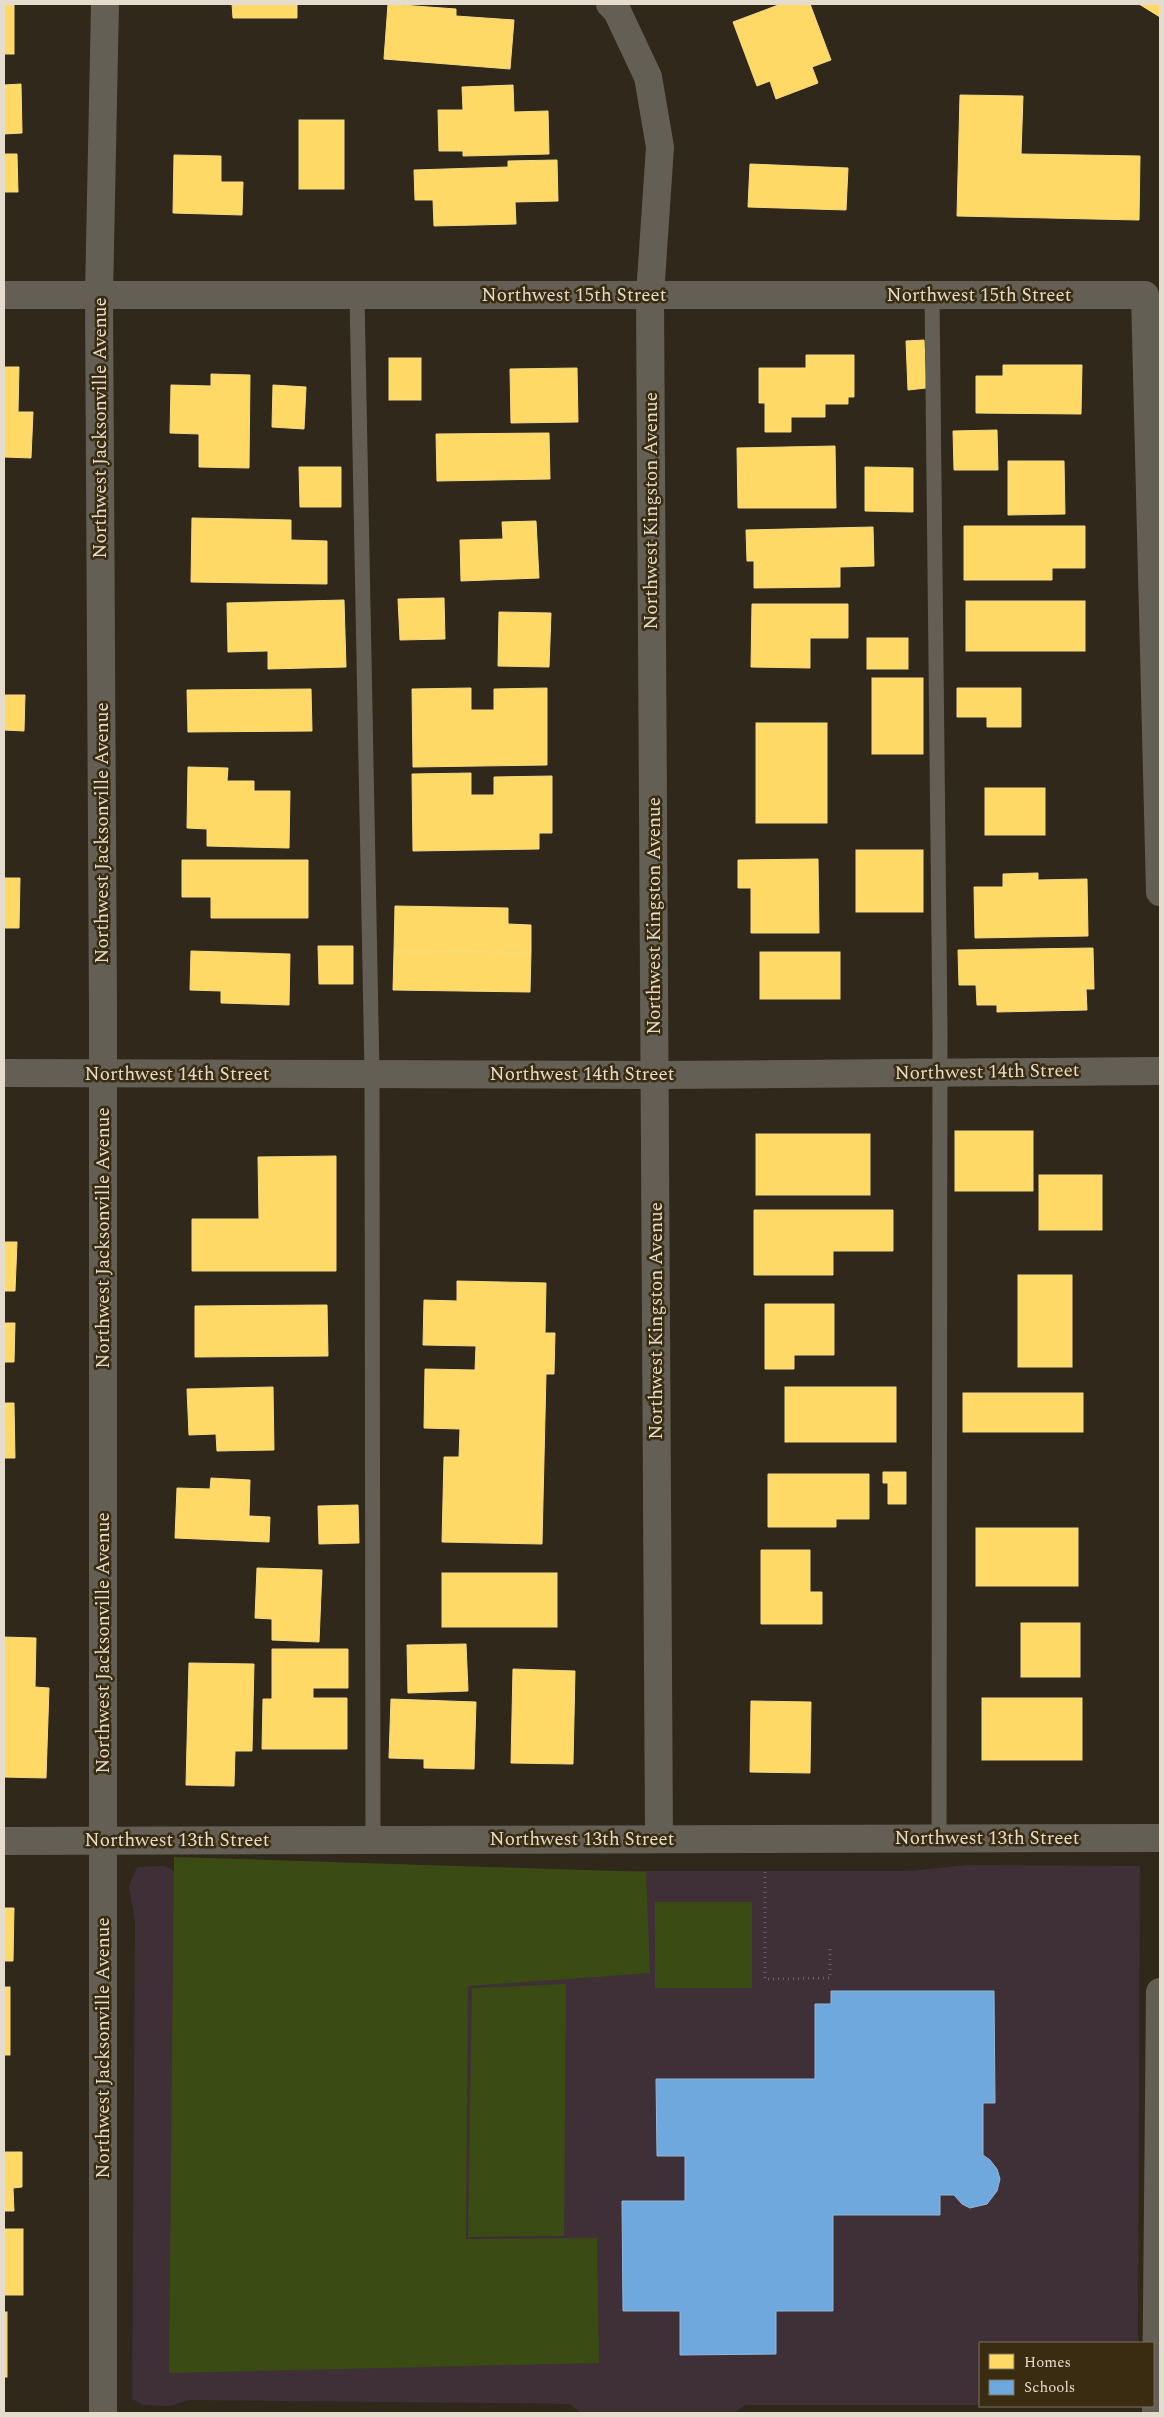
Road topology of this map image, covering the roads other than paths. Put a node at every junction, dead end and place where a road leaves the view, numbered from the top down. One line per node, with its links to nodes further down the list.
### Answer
1 (105, 4): 4 (street, Northwest Jacksonville Avenue)
2 (610, 4): 6 (street, Northwest Kingston Avenue)
3 (4, 295): 4 (street, Northwest 15th Street)
4 (99, 295): 5 (street, Northwest 15th Street); 13 (street, Northwest Jacksonville Avenue)
5 (357, 295): 6 (street, Northwest 15th Street); 10 (lane)
6 (650, 295): 7 (street, Northwest 15th Street); 14 (street, Northwest Kingston Avenue)
7 (932, 295): 8 (street, Northwest 15th Street); 11 (lane)
8 (1160, 892)
9 (1160, 1071): 11 (street, Northwest 14th Street)
10 (372, 1073): 13 (street, Northwest 14th Street); 14 (street, Northwest 14th Street); 18 (lane)
11 (940, 1073): 14 (street, Northwest 14th Street); 15 (lane)
12 (4, 1074): 13 (street, Northwest 14th Street)
13 (103, 1075): 20 (street, Northwest Jacksonville Avenue)
14 (655, 1075): 17 (street, Northwest Kingston Avenue)
15 (939, 1838): 16 (street, Northwest 13th Street); 17 (street, Northwest 13th Street)
16 (1160, 1838)
17 (659, 1839): 18 (street, Northwest 13th Street)
18 (373, 1840): 20 (street, Northwest 13th Street)
19 (4, 1841): 20 (street, Northwest 13th Street)
20 (103, 1841): 22 (street, Northwest Jacksonville Avenue)
21 (1160, 1992): 23 (street)
22 (103, 2413)
23 (1156, 2413)

